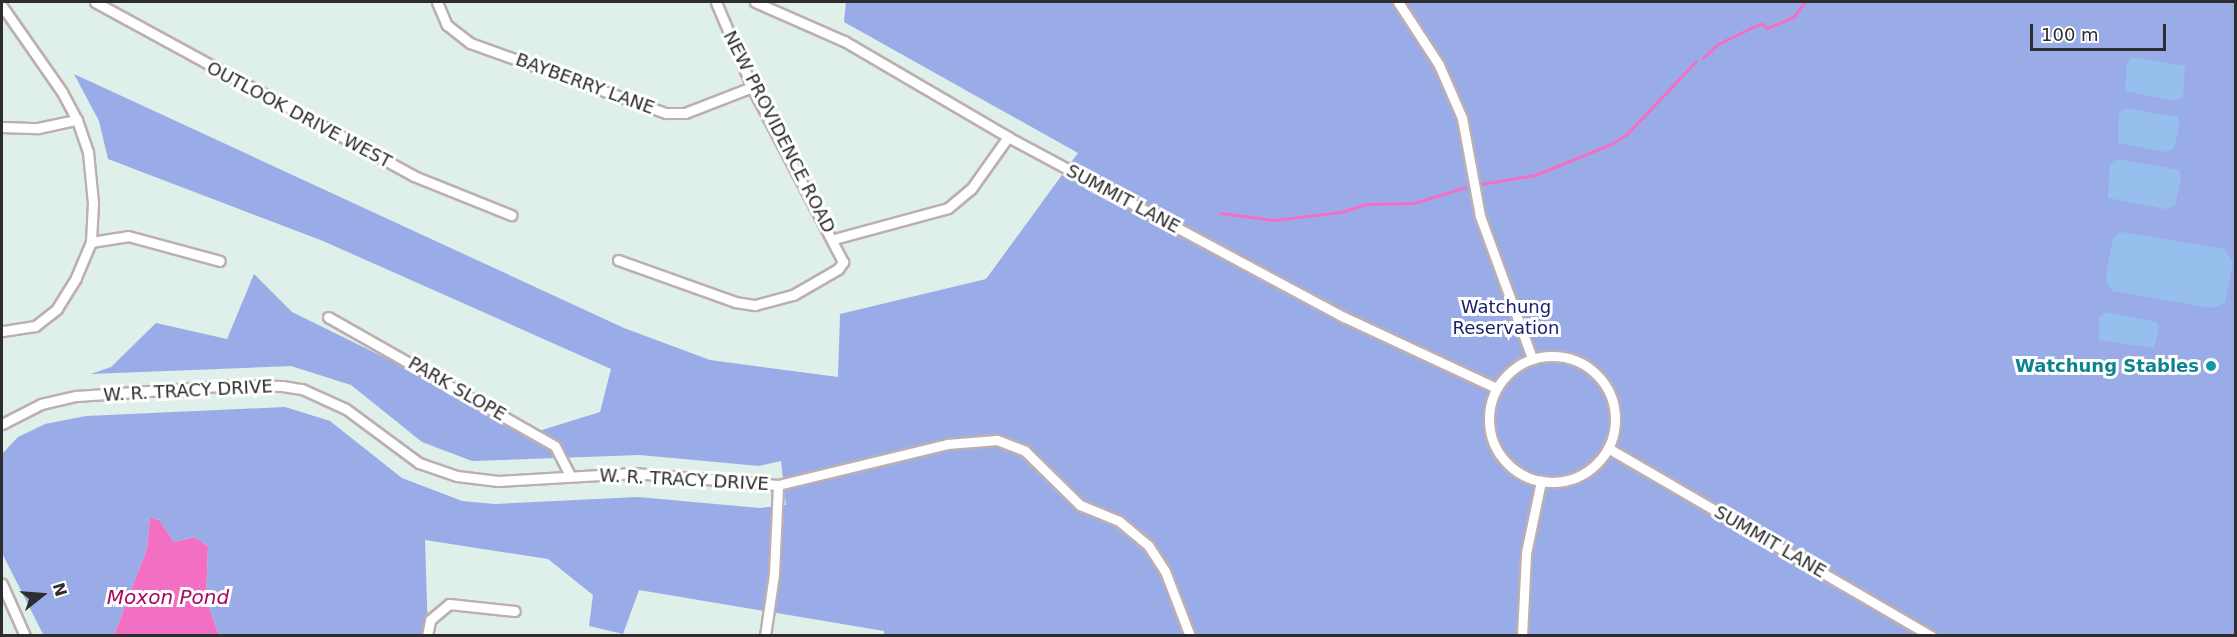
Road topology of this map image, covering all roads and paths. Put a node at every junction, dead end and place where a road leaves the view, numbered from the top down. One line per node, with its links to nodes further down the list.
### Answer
1 (95, 2): 11 (street, OUTLOOK DRIVE WEST)
2 (436, 2): 7 (street, BAYBERRY LANE)
3 (716, 2): 7 (street, NEW PROVIDENCE ROAD)
4 (755, 2): 10 (street, SUMMIT LANE)
5 (1398, 2): 18 (street)
6 (2, 6): 8 (street)
7 (752, 87): 12 (street, NEW PROVIDENCE ROAD)
8 (77, 120): 9 (street); 13 (street)
9 (2, 127)
10 (1008, 137): 12 (street); 19 (street, SUMMIT LANE)
11 (511, 215)
12 (834, 239): 14 (street, NEW PROVIDENCE ROAD)
13 (91, 242): 15 (street); 17 (street)
14 (618, 260)
15 (220, 261)
16 (328, 317): 22 (street, PARK SLOPE)
17 (2, 331)
18 (1532, 358): 19 (street); 21 (street)
19 (1496, 388): 23 (street)
20 (2, 424): 22 (street, W. R. TRACY DRIVE)
21 (1608, 448): 23 (street); 32 (street, SUMMIT LANE)
22 (570, 476): 24 (street, W. R. TRACY DRIVE)
23 (1541, 481): 31 (street)
24 (777, 485): 29 (street); 30 (street, W. R. TRACY DRIVE)
25 (2, 584): 27 (street)
26 (514, 611): 28 (street)
27 (25, 636)
28 (427, 636)
29 (765, 636)
30 (1190, 636)
31 (1522, 636)
32 (1931, 636)

